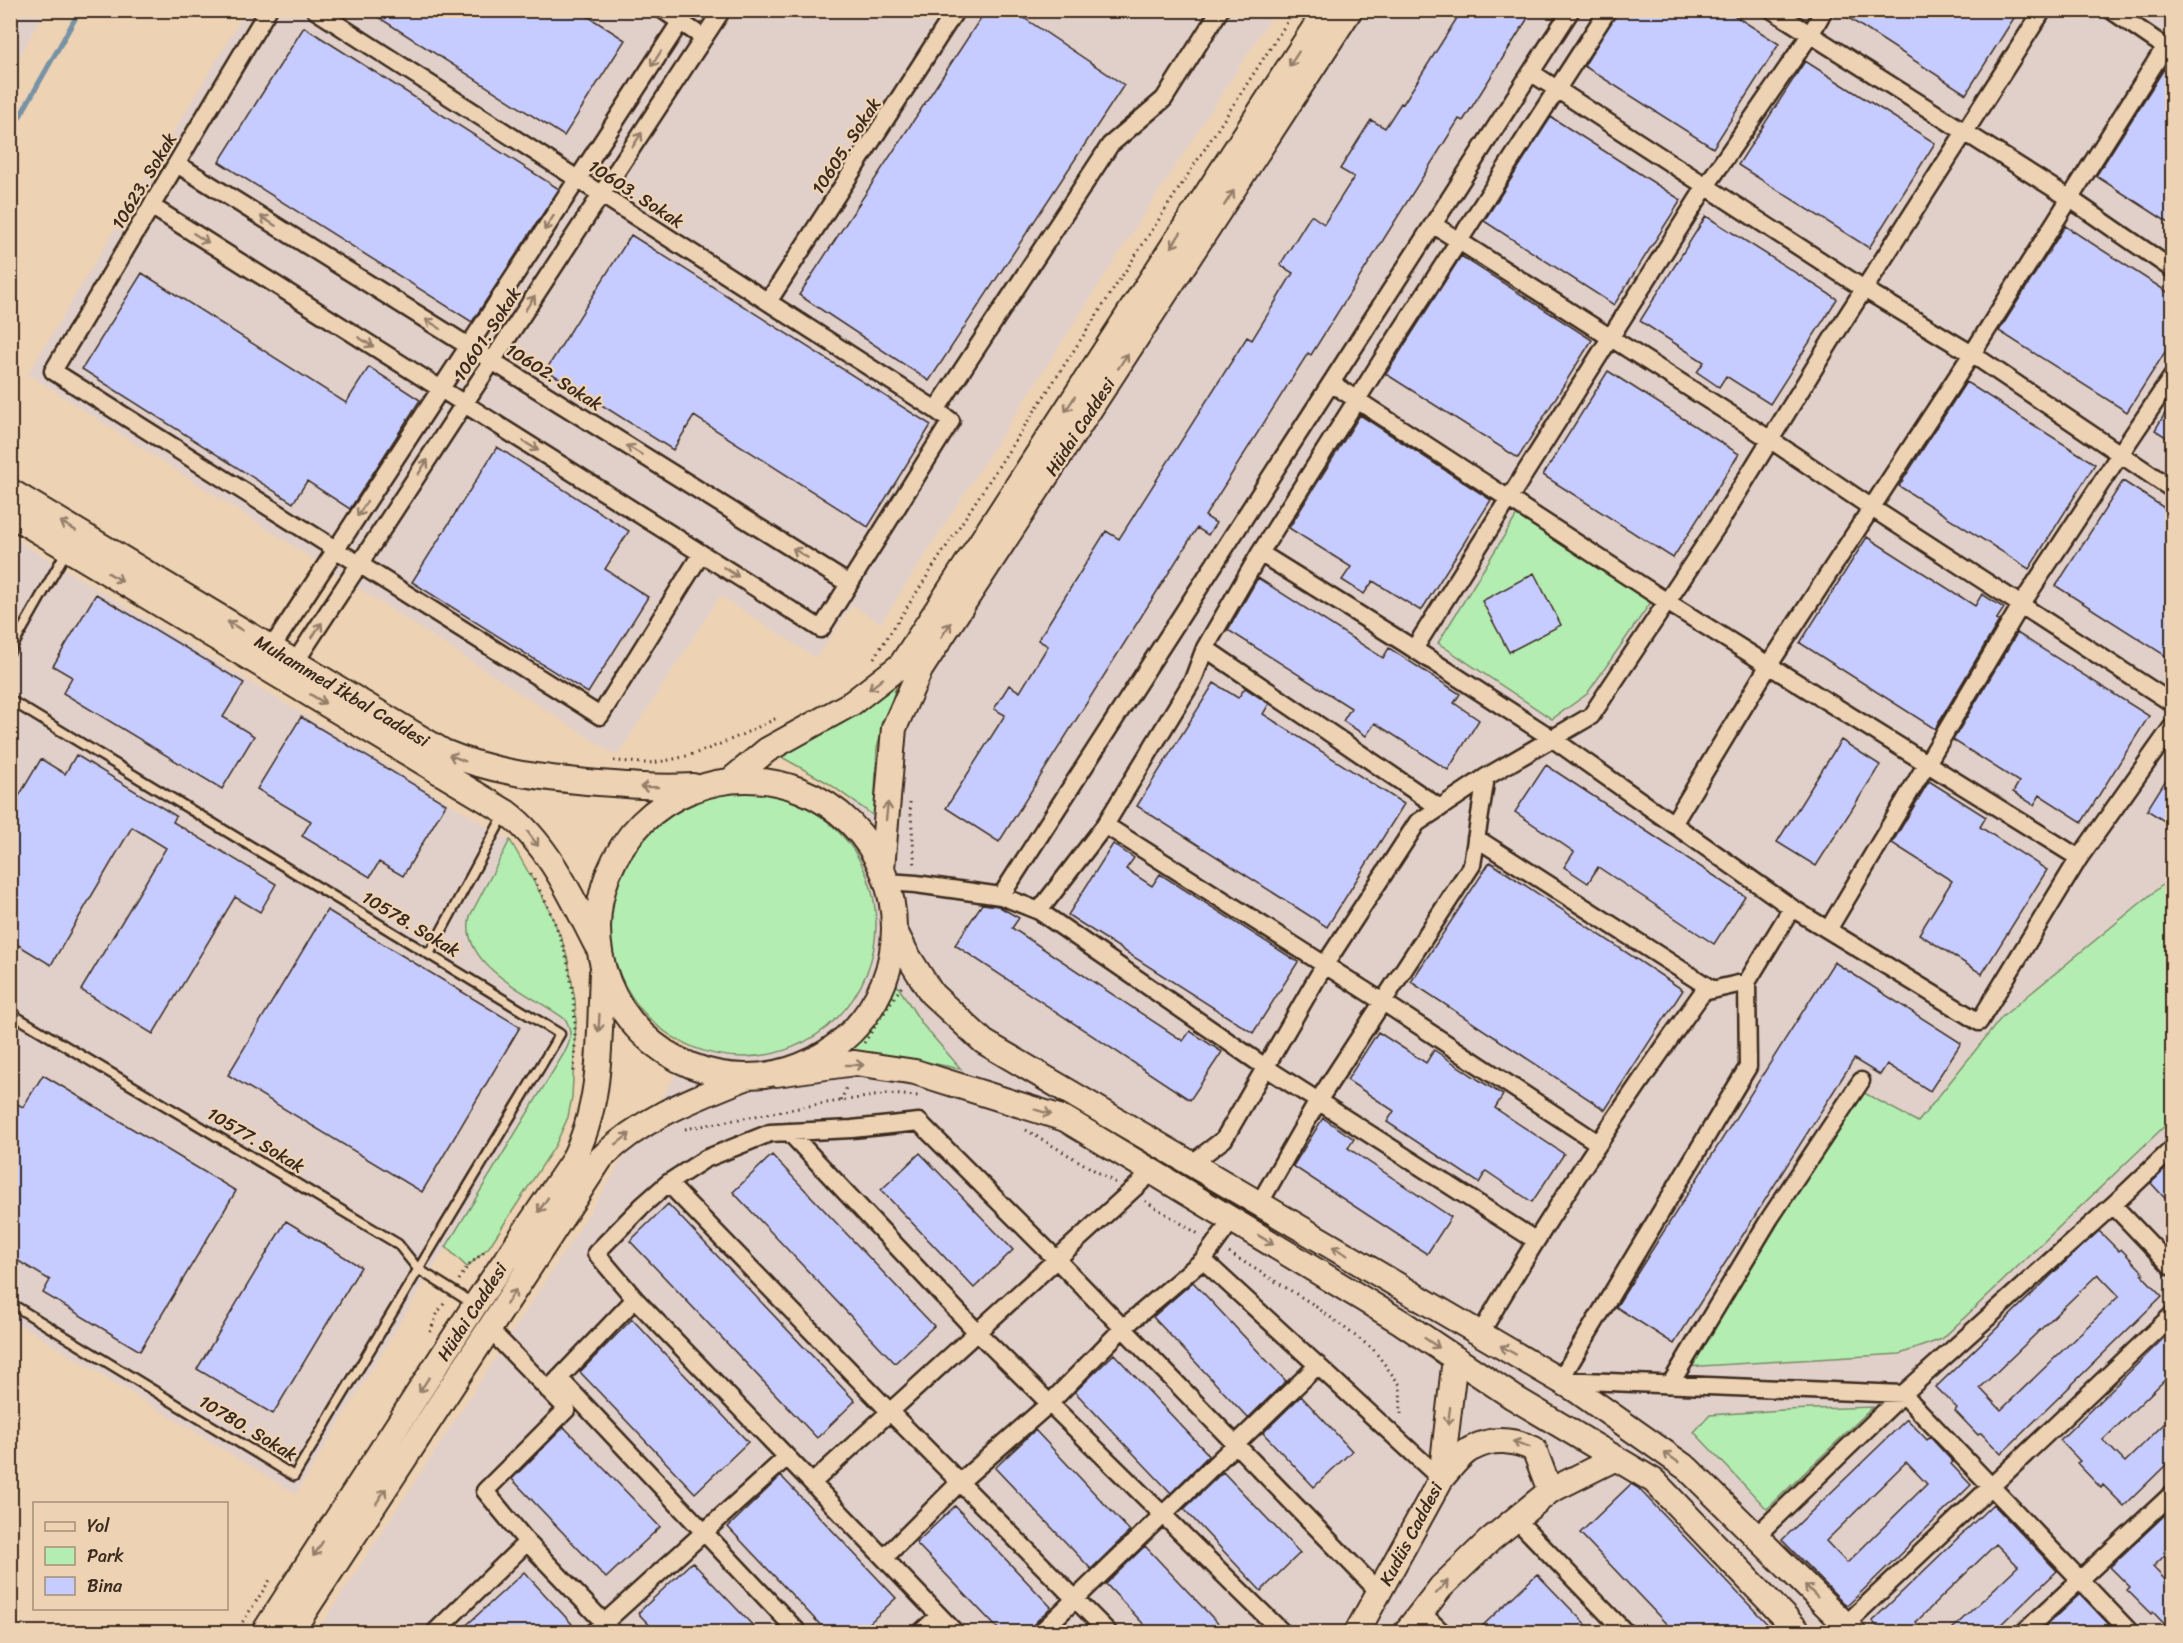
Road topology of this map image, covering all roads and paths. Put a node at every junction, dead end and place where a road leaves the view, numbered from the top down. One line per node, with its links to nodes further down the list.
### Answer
1 (268, 10): 22 (street, 10623. Sokak)
2 (315, 10): 23 (street, 10603. Sokak)
3 (663, 10): 15 (street)
4 (722, 10): 17 (street, 10601. Sokak)
5 (956, 10): 32 (street, 10605. Sokak)
6 (1220, 10): 42 (street)
7 (1326, 10): 70 (street, Hüdai Caddesi, one-way to 70)
8 (1350, 10): 78 (street, Hüdai Caddesi, one-way to 8)
9 (1571, 10): 19 (street)
10 (1608, 10): 20 (street)
11 (1772, 10): 16 (street)
12 (1824, 10): 16 (street)
13 (2043, 10): 21 (street)
14 (2111, 10): 18 (street)
15 (684, 16): 17 (street); 23 (street, 10601. Sokak, one-way to 23)
16 (1810, 35): 21 (street); 24 (street)
17 (704, 38): 25 (street, 10601. Sokak, one-way to 17)
18 (2169, 49): 26 (street)
19 (1532, 73): 20 (street); 28 (street)
20 (1558, 88): 24 (street); 29 (street)
21 (1965, 132): 26 (street); 31 (street)
22 (177, 164): 27 (street, 10623. Sokak); 34 (street, 10602. Sokak, one-way to 22)
23 (577, 180): 25 (street, 10603. Sokak); 34 (street, 10601. Sokak, one-way to 34)
24 (1706, 186): 31 (street); 33 (street)
25 (601, 195): 32 (street, 10603. Sokak); 36 (street, 10601. Sokak, one-way to 25)
26 (2069, 198): 30 (street); 35 (street)
27 (151, 206): 39 (street, one-way to 39); 51 (street, 10623. Sokak)
28 (1434, 225): 29 (street); 38 (street)
29 (1460, 240): 33 (street); 40 (street)
30 (2172, 268)
31 (1864, 289): 35 (street); 43 (street)
32 (768, 302): 42 (street, 10603. Sokak)
33 (1611, 338): 43 (street); 47 (street)
34 (469, 346): 36 (street, 10602. Sokak); 39 (street, 10601. Sokak)
35 (1972, 354): 44 (street); 48 (street)
36 (492, 361): 41 (street, 10601. Sokak); 55 (street, 10602. Sokak, one-way to 36)
37 (2172, 377): 44 (street)
38 (1331, 383): 40 (street); 80 (street)
39 (440, 389): 41 (street); 51 (street, 10601. Sokak, one-way to 51)
40 (1356, 401): 47 (street); 53 (street)
41 (464, 404): 52 (street, one-way to 52); 54 (street, 10601. Sokak, one-way to 41)
42 (936, 410): 55 (street)
43 (1771, 440): 48 (street); 56 (street)
44 (2120, 454): 45 (street); 57 (street)
45 (2172, 489)
46 (10, 491): 61 (street, Muhammed İkbal Caddesi, one-way to 46)
47 (1508, 499): 56 (street); 59 (street)
48 (1872, 508): 57 (street); 62 (street)
49 (10, 514): 50 (street, Muhammed İkbal Caddesi)
50 (68, 549): 60 (lane); 61 (street, Muhammed İkbal Caddesi, one-way to 61)
51 (336, 550): 54 (street); 61 (street, 10601. Sokak)
52 (701, 554): 54 (street); 55 (street, one-way to 55)
53 (1260, 554): 58 (street); 59 (street)
54 (359, 565): 63 (street, 10601. Sokak, one-way to 54)
55 (849, 584)
56 (1667, 602): 62 (street); 67 (street)
57 (2021, 605): 65 (street); 68 (street)
58 (1205, 648): 72 (street); 75 (street)
59 (1414, 649): 67 (street)
60 (10, 651)
61 (266, 656): 63 (street, Muhammed İkbal Caddesi)
62 (1769, 665): 68 (street); 74 (street)
63 (290, 671): 70 (street, Muhammed İkbal Caddesi, one-way to 63); 73 (street, Muhammed İkbal Caddesi, one-way to 73)
64 (10, 700): 85 (lane, 10578. Sokak)
65 (2172, 702)
66 (2172, 727): 77 (street)
67 (1553, 739): 69 (street); 74 (street)
68 (1926, 763): 77 (street); 84 (street)
69 (1486, 777): 72 (street); 76 (street)
70 (719, 782): 78 (street, Muhammed İkbal Caddesi); 86 (street, Hüdai Caddesi)
71 (910, 796): 79 (path)
72 (1440, 808): 87 (street)
73 (506, 812): 85 (lane); 86 (street, Muhammed İkbal Caddesi, one-way to 86)
74 (1673, 824): 81 (street)
75 (1105, 825): 82 (street); 87 (street)
76 (1476, 838): 89 (street); 90 (street)
77 (2079, 858): 84 (street)
78 (884, 875): 79 (street); 83 (street)
79 (916, 884): 80 (street)
80 (1001, 896): 82 (street)
81 (1792, 908): 84 (street); 88 (street)
82 (1039, 911): 92 (street)
83 (894, 929): 93 (street); 103 (street)
84 (1828, 930)
85 (429, 954): 115 (lane, 10578. Sokak)
86 (601, 958): 94 (street, Muhammed İkbal Caddesi); 118 (street, Hüdai Caddesi, one-way to 118)
87 (1324, 966): 90 (street); 92 (street)
88 (1747, 982): 89 (street); 126 (street)
89 (1713, 990): 101 (street)
90 (1383, 1002): 97 (street); 101 (street)
91 (10, 1013): 115 (lane, 10577. Sokak)
92 (1265, 1067): 97 (street); 103 (street)
93 (776, 1074): 94 (street); 104 (street, one-way to 104)
94 (746, 1077): 121 (street, Hüdai Caddesi, one-way to 94)
95 (1861, 1081): 127 (street)
96 (920, 1096): 99 (path)
97 (1318, 1101): 107 (street); 110 (street)
98 (1019, 1126): 106 (path)
99 (682, 1129)
100 (789, 1132): 105 (street); 112 (street); 122 (street)
101 (1598, 1143): 110 (street)
102 (2172, 1149): 108 (street)
103 (1191, 1164): 107 (street)
104 (1152, 1172): 106 (street); 109 (street)
105 (668, 1183): 116 (street); 131 (street)
106 (1130, 1192): 111 (path); 112 (street)
107 (1259, 1204): 123 (street, one-way to 107)
108 (2114, 1206): 114 (street); 129 (street)
109 (1233, 1220): 111 (street); 124 (street, one-way to 124)
110 (1535, 1240): 123 (street)
111 (1215, 1244): 113 (street); 132 (path)
112 (1056, 1259): 120 (street); 122 (street)
113 (1203, 1260): 120 (street); 125 (street)
114 (2172, 1268)
115 (418, 1269): 117 (lane, 10780. Sokak); 118 (lane, 10577. Sokak)
116 (635, 1299): 128 (street); 134 (street)
117 (10, 1303)
118 (475, 1305): 155 (street, Hüdai Caddesi, one-way to 155)
119 (2172, 1315): 139 (street)
120 (1123, 1328): 130 (street); 133 (street)
121 (490, 1330): 128 (street); 156 (street, Hüdai Caddesi, one-way to 121)
122 (977, 1332): 130 (street); 131 (street)
123 (1480, 1334): 126 (street, one-way to 123)
124 (1455, 1358): 135 (street); 136 (street, Kudüs Caddesi, one-way to 136)
125 (1318, 1365): 133 (street); 136 (street)
126 (1560, 1380): 127 (street); 145 (street, one-way to 126)
127 (1671, 1383): 129 (street)
128 (554, 1384): 144 (street); 146 (street)
129 (1903, 1394): 139 (street); 145 (street)
130 (1050, 1403): 137 (street); 142 (street)
131 (890, 1412): 137 (street); 138 (street)
132 (1401, 1414)
133 (1236, 1444): 142 (street); 149 (street)
134 (787, 1457): 138 (street); 144 (street)
135 (1616, 1458): 140 (street); 168 (street)
136 (1441, 1479): 140 (street, one-way to 136); 149 (street, Kudüs Caddesi)
137 (960, 1482): 147 (street); 150 (street)
138 (812, 1483): 147 (street)
139 (1991, 1487): 148 (street); 154 (street)
140 (1550, 1491): 143 (street)
141 (2172, 1494): 148 (street)
142 (1163, 1515): 150 (street); 163 (street)
143 (1516, 1519): 151 (street, one-way to 143); 167 (street)
144 (705, 1533): 153 (street); 158 (street)
145 (1756, 1536): 154 (street, one-way to 145)
146 (527, 1542): 153 (street); 157 (street)
147 (884, 1558): 152 (street)
148 (2080, 1580): 169 (street); 170 (street)
149 (1379, 1592): 164 (street, Kudüs Caddesi)
150 (1076, 1599): 161 (street); 162 (street)
151 (1421, 1612): 165 (street); 166 (street)
152 (939, 1616): 159 (street); 160 (street)
153 (604, 1629)
154 (1849, 1629)
155 (264, 1632)
156 (291, 1632)
157 (435, 1632)
158 (798, 1632)
159 (921, 1632)
160 (955, 1632)
161 (1041, 1632)
162 (1108, 1632)
163 (1282, 1632)
164 (1357, 1632)
165 (1406, 1632)
166 (1442, 1632)
167 (1625, 1632)
168 (1799, 1632)
169 (2024, 1632)
170 (2130, 1632)

